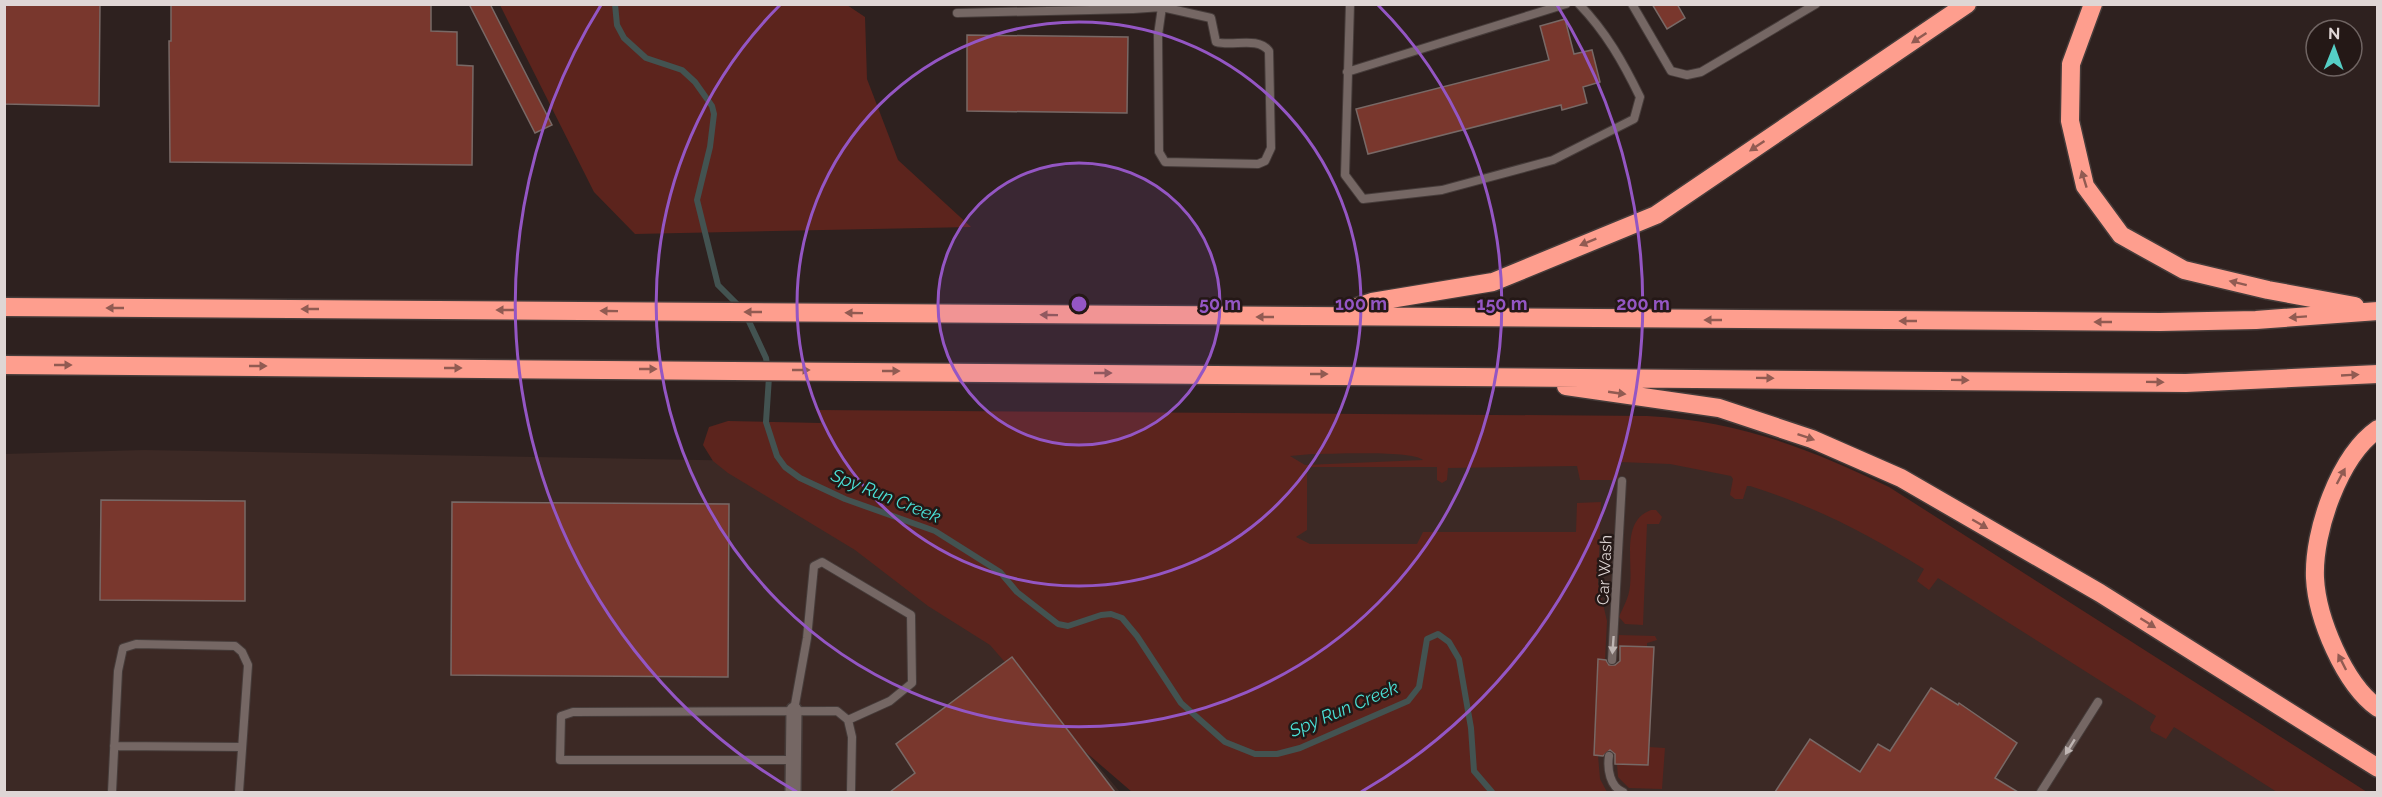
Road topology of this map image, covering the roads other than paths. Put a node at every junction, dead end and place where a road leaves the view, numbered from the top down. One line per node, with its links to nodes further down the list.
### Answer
1 (1350, 4): 10 (lane)
2 (1566, 4): 10 (lane)
3 (1579, 4): 10 (lane)
4 (1632, 4): 5 (lane)
5 (1816, 4)
6 (1967, 4): 13 (highway, one-way to 13)
7 (2093, 4): 12 (highway, one-way to 7)
8 (1162, 6): 8 (lane); 9 (lane)
9 (957, 13)
10 (1347, 72)
11 (4, 307): 13 (highway, one-way to 11)
12 (2378, 311): 13 (highway, one-way to 13)
13 (1323, 317)
14 (4, 365): 16 (highway, one-way to 16)
15 (2378, 374): 16 (highway, one-way to 15)
16 (1496, 376): 28 (highway, one-way to 28)
17 (2378, 429): 21 (highway, one-way to 17)
18 (1622, 481): 19 (lane, Car Wash, one-way to 19)
19 (1612, 660)
20 (2098, 702): 34 (lane, one-way to 34)
21 (2378, 708)
22 (794, 710): 23 (lane); 23 (lane); 27 (street); 27 (lane)
23 (848, 720): 32 (lane)
24 (114, 746): 25 (lane); 25 (lane); 29 (lane)
25 (242, 747): 30 (lane)
26 (1609, 756): 33 (lane)
27 (793, 760): 31 (street)
28 (2378, 768)
29 (112, 792)
30 (239, 792)
31 (793, 792)
32 (851, 792)
33 (1623, 792)
34 (2041, 792)

